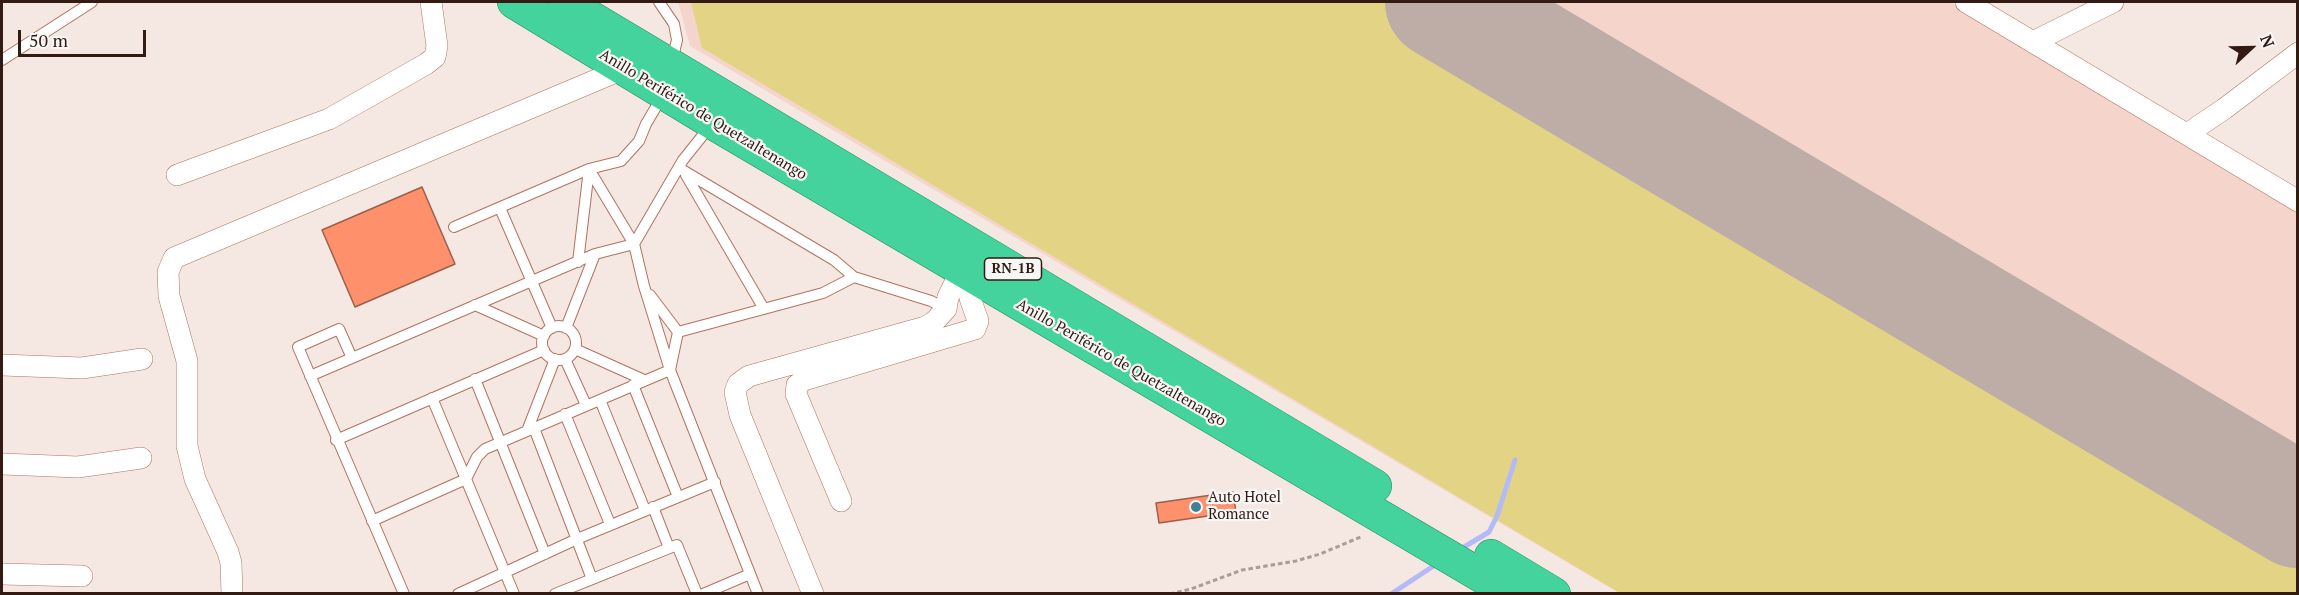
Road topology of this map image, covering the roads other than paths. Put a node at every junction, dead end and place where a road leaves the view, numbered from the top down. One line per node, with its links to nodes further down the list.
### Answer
1 (92, 2): 10 (lane)
2 (431, 2): 17 (street)
3 (514, 2): 11 (highway, Anillo Periférico de Quetzaltenango / RN-1B)
4 (565, 2): 12 (highway, Anillo Periférico de Quetzaltenango / RN-1B)
5 (659, 2): 12 (lane)
6 (1966, 2): 8 (street)
7 (2113, 2): 8 (street)
8 (2033, 42): 14 (street)
9 (2298, 53): 14 (street)
10 (2, 60)
11 (625, 68): 12 (highway, Anillo Periférico de Quetzaltenango / RN-1B); 70 (street)
12 (667, 78): 13 (highway, Anillo Periférico de Quetzaltenango / RN-1B); 15 (lane); 63 (highway, Anillo Periférico de Quetzaltenango / RN-1B)
13 (713, 123): 16 (lane); 24 (highway, Anillo Periférico de Quetzaltenango / RN-1B)
14 (2187, 134): 18 (street)
15 (589, 169): 19 (lane); 21 (lane); 23 (lane)
16 (682, 170): 21 (lane); 25 (lane); 29 (lane)
17 (177, 175)
18 (2298, 201)
19 (500, 208): 20 (lane); 26 (lane)
20 (454, 226)
21 (634, 244): 22 (lane); 27 (lane)
22 (596, 254): 23 (lane); 32 (lane)
23 (578, 262): 26 (lane)
24 (971, 275): 30 (street); 57 (street); 63 (highway, Anillo Periférico de Quetzaltenango / RN-1B)
25 (854, 277): 29 (lane); 30 (lane)
26 (531, 282): 28 (lane); 31 (lane)
27 (644, 286): 33 (lane); 41 (lane)
28 (476, 305): 34 (lane); 37 (lane)
29 (764, 309): 33 (lane)
30 (946, 309): 78 (street)
31 (552, 328): 32 (lane); 34 (lane)
32 (566, 328): 35 (lane)
33 (678, 332): 41 (lane)
34 (544, 336): 36 (lane)
35 (575, 349): 39 (lane); 44 (lane)
36 (544, 350): 39 (lane); 43 (lane)
37 (352, 358): 42 (lane); 42 (lane)
38 (142, 359): 40 (street)
39 (560, 359): 47 (lane); 49 (lane)
40 (2, 365)
41 (670, 370): 44 (lane); 55 (lane)
42 (310, 376): 50 (lane)
43 (475, 379): 45 (lane); 51 (lane)
44 (638, 382): 46 (lane); 56 (lane)
45 (432, 398): 50 (lane); 54 (lane)
46 (600, 400): 47 (lane); 58 (lane)
47 (586, 405): 48 (lane)
48 (565, 414): 49 (lane); 60 (lane)
49 (530, 429): 51 (lane); 61 (lane)
50 (336, 440): 59 (lane)
51 (500, 442): 54 (lane); 64 (lane)
52 (141, 458): 53 (street)
53 (2, 464)
54 (466, 479): 59 (lane); 65 (lane)
55 (715, 482): 56 (lane); 67 (lane)
56 (678, 496): 58 (lane)
57 (841, 501)
58 (649, 508): 60 (lane); 62 (lane)
59 (372, 521): 71 (lane)
60 (610, 524): 61 (lane)
61 (577, 538): 64 (lane); 69 (lane)
62 (669, 548): 69 (lane); 75 (lane)
63 (1463, 552): 79 (highway, Anillo Periférico de Quetzaltenango / RN-1B); 80 (highway, Anillo Periférico de Quetzaltenango / RN-1B)
64 (545, 554): 65 (lane)
65 (505, 572): 72 (lane); 73 (lane)
66 (2, 574): 68 (street)
67 (750, 574): 76 (lane); 77 (lane)
68 (82, 576)
69 (592, 579): 74 (lane)
70 (232, 594)
71 (404, 594)
72 (458, 594)
73 (514, 594)
74 (555, 594)
75 (697, 594)
76 (703, 594)
77 (758, 594)
78 (813, 594)
79 (1512, 594)
80 (1554, 594)

